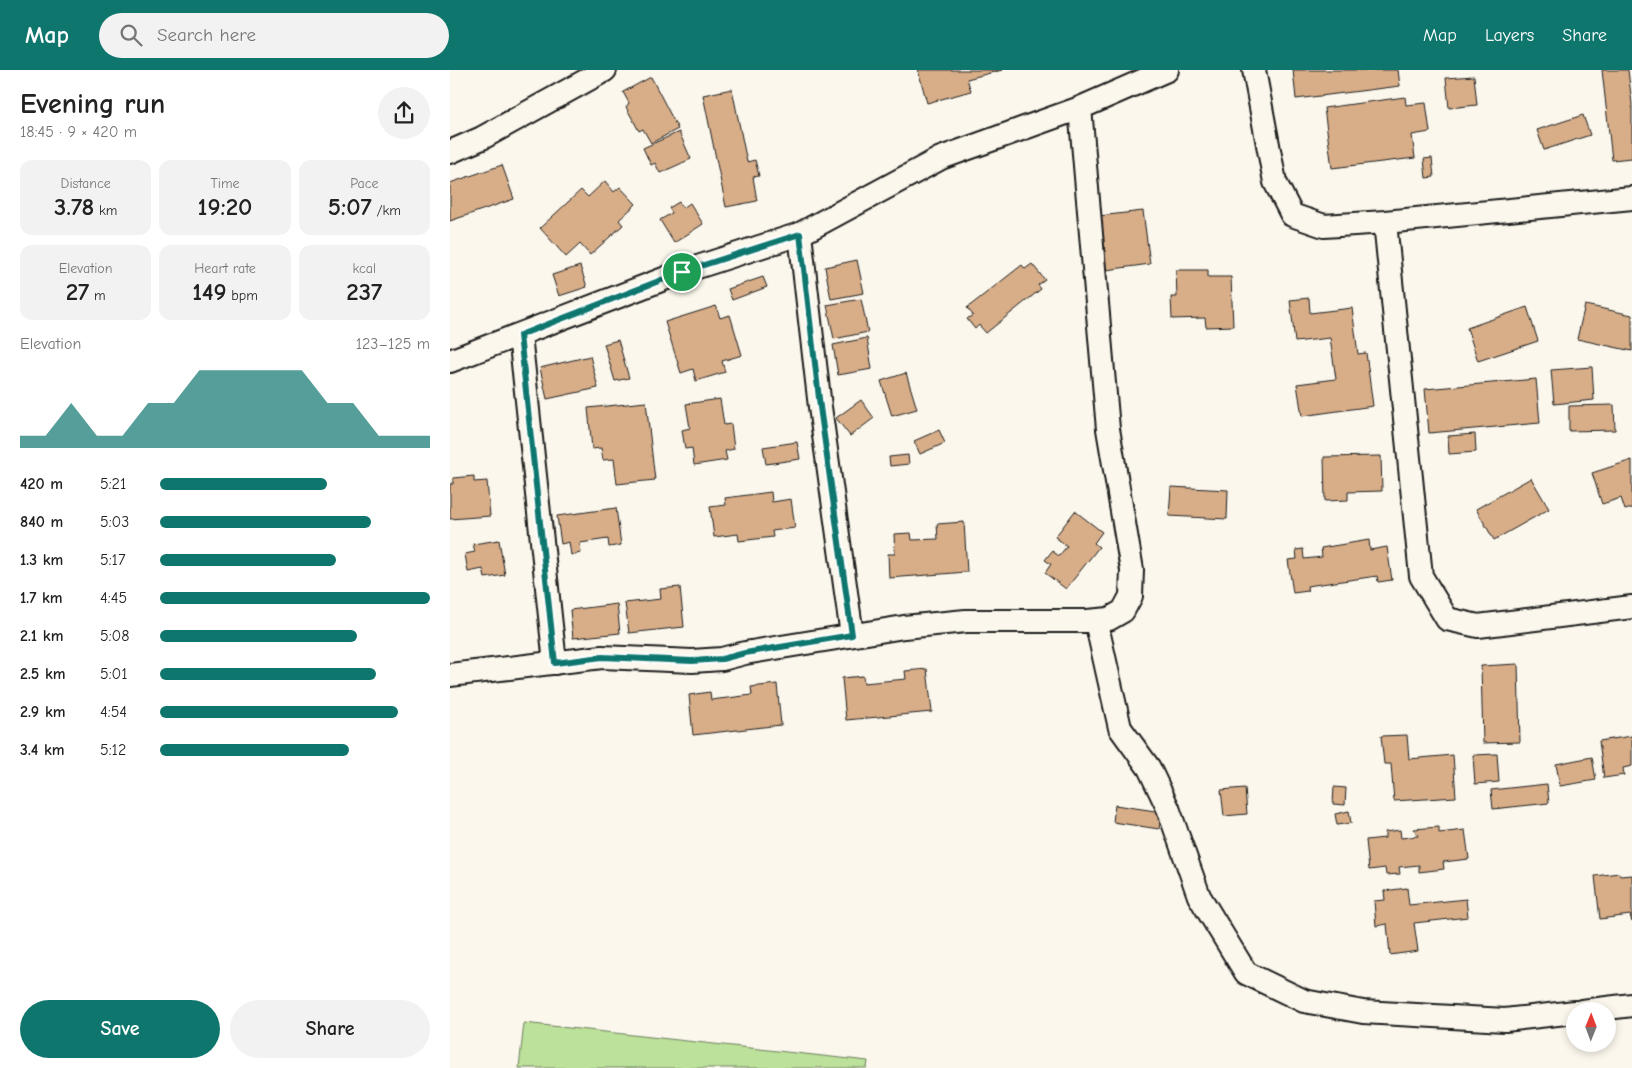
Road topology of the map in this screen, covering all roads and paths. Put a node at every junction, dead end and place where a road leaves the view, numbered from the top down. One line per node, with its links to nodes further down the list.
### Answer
1 (604, 70): 5 (street)
2 (1167, 70): 4 (street)
3 (1254, 70): 7 (street)
4 (1080, 108): 8 (street); 12 (street)
5 (450, 152)
6 (1632, 198): 7 (street)
7 (1385, 222): 11 (street)
8 (800, 234): 9 (street); 13 (street)
9 (520, 335): 10 (street); 14 (street)
10 (450, 361)
11 (1632, 606)
12 (1096, 620): 13 (street); 18 (street)
13 (852, 635): 14 (street)
14 (555, 663): 15 (street)
15 (450, 675)
16 (1632, 1006): 17 (street)
17 (1616, 1008)
18 (1566, 1013)

